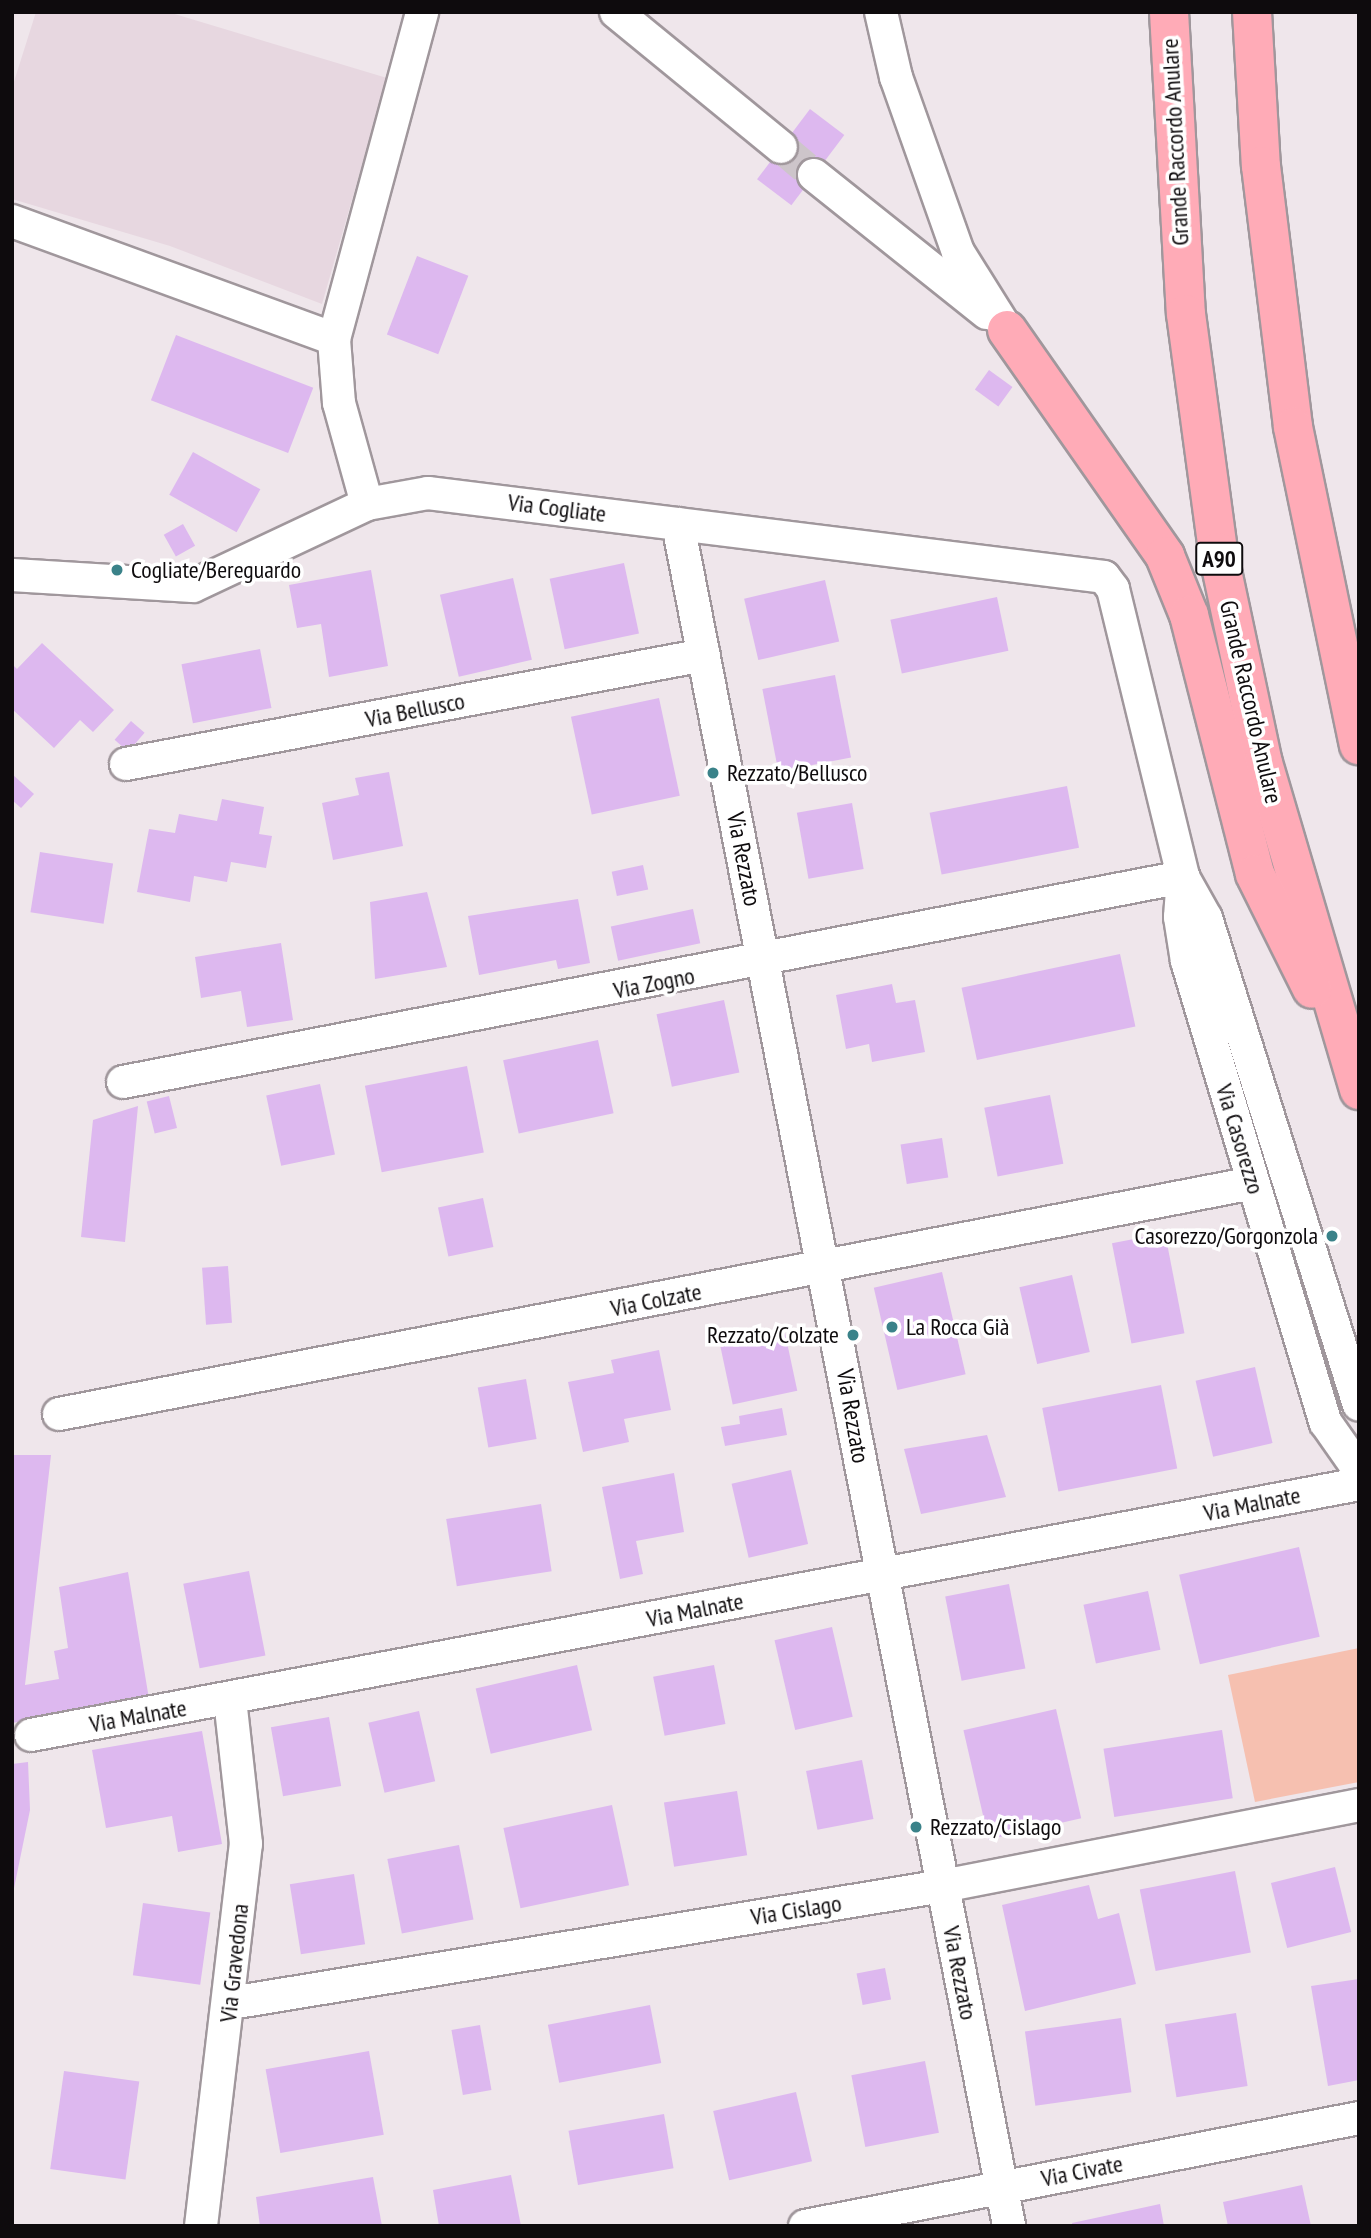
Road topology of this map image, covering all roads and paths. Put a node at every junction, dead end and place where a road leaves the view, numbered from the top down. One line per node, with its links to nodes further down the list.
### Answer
1 (422, 12): 10 (street)
2 (881, 12): 9 (street)
3 (1169, 12): 20 (highway, Grande Raccordo Anulare / A90)
4 (1252, 12): 16 (highway)
5 (628, 17): 6 (street)
6 (782, 148)
7 (814, 175): 9 (street)
8 (12, 221): 10 (street)
9 (1007, 330): 20 (highway)
10 (334, 339): 11 (street)
11 (367, 504): 12 (street, Via Cogliate); 13 (street, Via Cogliate)
12 (678, 524): 14 (street, Via Cogliate); 15 (street, Via Rezzato)
13 (12, 575)
14 (1113, 589): 18 (street, Via Casorezzo)
15 (704, 656): 17 (street, Via Bellusco); 19 (street, Via Rezzato)
16 (1359, 745)
17 (126, 764)
18 (1183, 877): 19 (street, Via Zogno); 23 (street, Via Casorezzo); 25 (street, Via Casorezzo)
19 (763, 959): 21 (street, Via Zogno); 24 (street, Via Rezzato)
20 (1338, 1032): 22 (highway, Grande Raccordo Anulare / A90)
21 (123, 1082)
22 (1359, 1090)
23 (1253, 1182): 24 (street, Via Colzate); 28 (street, Via Casorezzo)
24 (826, 1267): 27 (street, Via Colzate); 30 (street, Via Rezzato)
25 (1347, 1324): 26 (street, Via Casorezzo)
26 (1359, 1405)
27 (59, 1414)
28 (1359, 1470)
29 (1359, 1483): 30 (street, Via Malnate)
30 (881, 1574): 31 (street, Via Malnate); 34 (street, Via Rezzato)
31 (230, 1700): 32 (street, Via Malnate); 35 (street, Via Gravedona)
32 (31, 1735)
33 (1359, 1805): 34 (street, Via Cislago)
34 (943, 1886): 35 (street, Via Cislago); 37 (street, Via Rezzato)
35 (231, 2003): 38 (street, Via Gravedona)
36 (1359, 2118): 37 (street, Via Civate)
37 (1002, 2187): 39 (street, Via Civate); 40 (street, Via Rezzato)
38 (201, 2226)
39 (805, 2226)
40 (1009, 2226)

